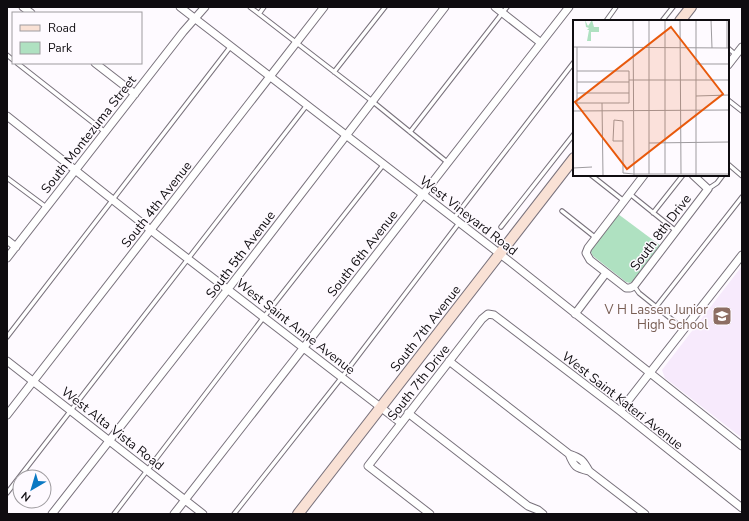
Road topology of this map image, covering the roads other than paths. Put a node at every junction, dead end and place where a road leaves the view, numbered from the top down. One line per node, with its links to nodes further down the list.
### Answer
1 (180, 7): 15 (street, West Vineyard Road)
2 (205, 7): 15 (street, South Montezuma Street)
3 (250, 7): 14 (lane)
4 (264, 7): 14 (lane)
5 (324, 7): 20 (street, South 4th Avenue)
6 (385, 7): 28 (lane)
7 (445, 7): 31 (street, South 5th Avenue)
8 (495, 7): 13 (street)
9 (569, 7): 19 (street, South 6th Avenue)
10 (616, 7): 16 (lane)
11 (673, 7): 17 (lane)
12 (691, 7): 18 (main road)
13 (505, 10): 19 (street); 37 (lane)
14 (259, 14): 20 (lane)
15 (195, 18): 21 (street, West Vineyard Road); 30 (street, South Montezuma Street)
16 (607, 20)
17 (663, 20)
18 (681, 20)
19 (541, 42): 41 (street, South 6th Avenue)
20 (296, 43): 28 (lane); 29 (street, South 4th Avenue)
21 (231, 46): 29 (street, West Vineyard Road); 56 (lane)
22 (729, 48): 23 (lane)
23 (740, 51): 27 (street)
24 (573, 63): 61 (lane)
25 (18, 64): 36 (lane)
26 (96, 64): 30 (street)
27 (729, 64)
28 (334, 72): 31 (lane)
29 (270, 76): 33 (street, West Vineyard Road); 63 (street, South 4th Avenue)
30 (135, 94): 36 (street, South Montezuma Street)
31 (372, 101): 37 (lane); 38 (street, South 5th Avenue)
32 (729, 101): 34 (lane)
33 (307, 105): 38 (street, West Vineyard Road); 71 (lane)
34 (742, 112)
35 (7, 116): 44 (street, West Saint Anne Avenue)
36 (105, 132): 44 (street, South Montezuma Street)
37 (410, 132): 41 (lane)
38 (346, 135): 42 (street, West Vineyard Road); 74 (street, South 5th Avenue)
39 (573, 135): 62 (lane)
40 (573, 159): 68 (main road, South 7th Avenue)
41 (447, 162): 53 (street, South 6th Avenue)
42 (384, 164): 53 (street, West Vineyard Road); 78 (lane)
43 (729, 166): 50 (lane)
44 (76, 169): 56 (street, West Saint Anne Avenue); 58 (street, South Montezuma Street)
45 (591, 176): 57 (lane)
46 (643, 176): 54 (street)
47 (682, 176): 60 (lane)
48 (694, 176): 52 (street)
49 (722, 176): 52 (lane)
50 (742, 176)
51 (7, 178): 58 (lane)
52 (708, 189): 64 (street, South 8th Drive)
53 (422, 194): 61 (street, West Vineyard Road); 81 (street, South 6th Avenue)
54 (629, 194): 57 (street); 60 (lane)
55 (742, 196): 75 (lane)
56 (113, 199): 63 (street, West Saint Anne Avenue); 80 (lane)
57 (624, 201): 65 (street)
58 (46, 208): 67 (street, South Montezuma Street)
59 (562, 211): 65 (lane)
60 (653, 213): 64 (lane)
61 (456, 221): 68 (street, West Vineyard Road); 85 (lane)
62 (501, 227)
63 (151, 230): 71 (street, West Saint Anne Avenue); 86 (street, South 4th Avenue)
64 (676, 231): 73 (street, South 8th Drive)
65 (596, 238): 72 (street)
66 (7, 240): 67 (street)
67 (16, 247): 70 (street, South Montezuma Street)
68 (499, 254): 77 (street, West Vineyard Road); 87 (main road, South 7th Avenue)
69 (742, 255): 84 (street)
70 (7, 258)
71 (188, 259): 74 (street, West Saint Anne Avenue); 88 (lane)
72 (606, 273): 73 (street); 77 (street)
73 (632, 287): 75 (lane)
74 (228, 289): 78 (street, West Saint Anne Avenue); 93 (street, South 5th Avenue)
75 (656, 307): 79 (lane)
76 (488, 314): 83 (street, South 7th Drive); 89 (street, West Saint Kateri Avenue)
77 (575, 314): 84 (street, West Vineyard Road)
78 (264, 317): 81 (street, West Saint Anne Avenue); 95 (lane)
79 (675, 322)
80 (7, 336)
81 (304, 347): 85 (street, West Saint Anne Avenue); 97 (street, South 6th Avenue)
82 (7, 361): 86 (street, West Alta Vista Road)
83 (449, 361): 90 (street, South 7th Drive); 109 (street)
84 (650, 373): 89 (street); 94 (street, West Vineyard Road)
85 (342, 377): 87 (street, West Saint Anne Avenue); 104 (lane)
86 (33, 381): 88 (street, West Alta Vista Road); 91 (street, South 4th Avenue)
87 (380, 406): 92 (street, West Saint Anne Avenue); 105 (main road, South 7th Avenue)
88 (71, 411): 93 (street, West Alta Vista Road); 96 (lane)
89 (620, 411): 99 (street, West Saint Kateri Avenue)
90 (408, 413): 92 (street, South 7th Drive); 98 (street)
91 (7, 415)
92 (401, 423): 106 (street, South 7th Drive)
93 (109, 440): 95 (street, West Alta Vista Road); 100 (street, South 5th Avenue)
94 (742, 446)
95 (148, 470): 97 (street, West Alta Vista Road); 101 (lane)
96 (7, 493)
97 (185, 499): 102 (street, South 6th Avenue); 103 (street, West Alta Vista Road)
98 (528, 506): 107 (street); 108 (street)
99 (742, 509): 110 (street)
100 (52, 514)
101 (114, 514)
102 (174, 514)
103 (204, 514)
104 (234, 514)
105 (298, 514)
106 (430, 514)
107 (532, 514)
108 (543, 514)
109 (645, 514)
110 (738, 514)

